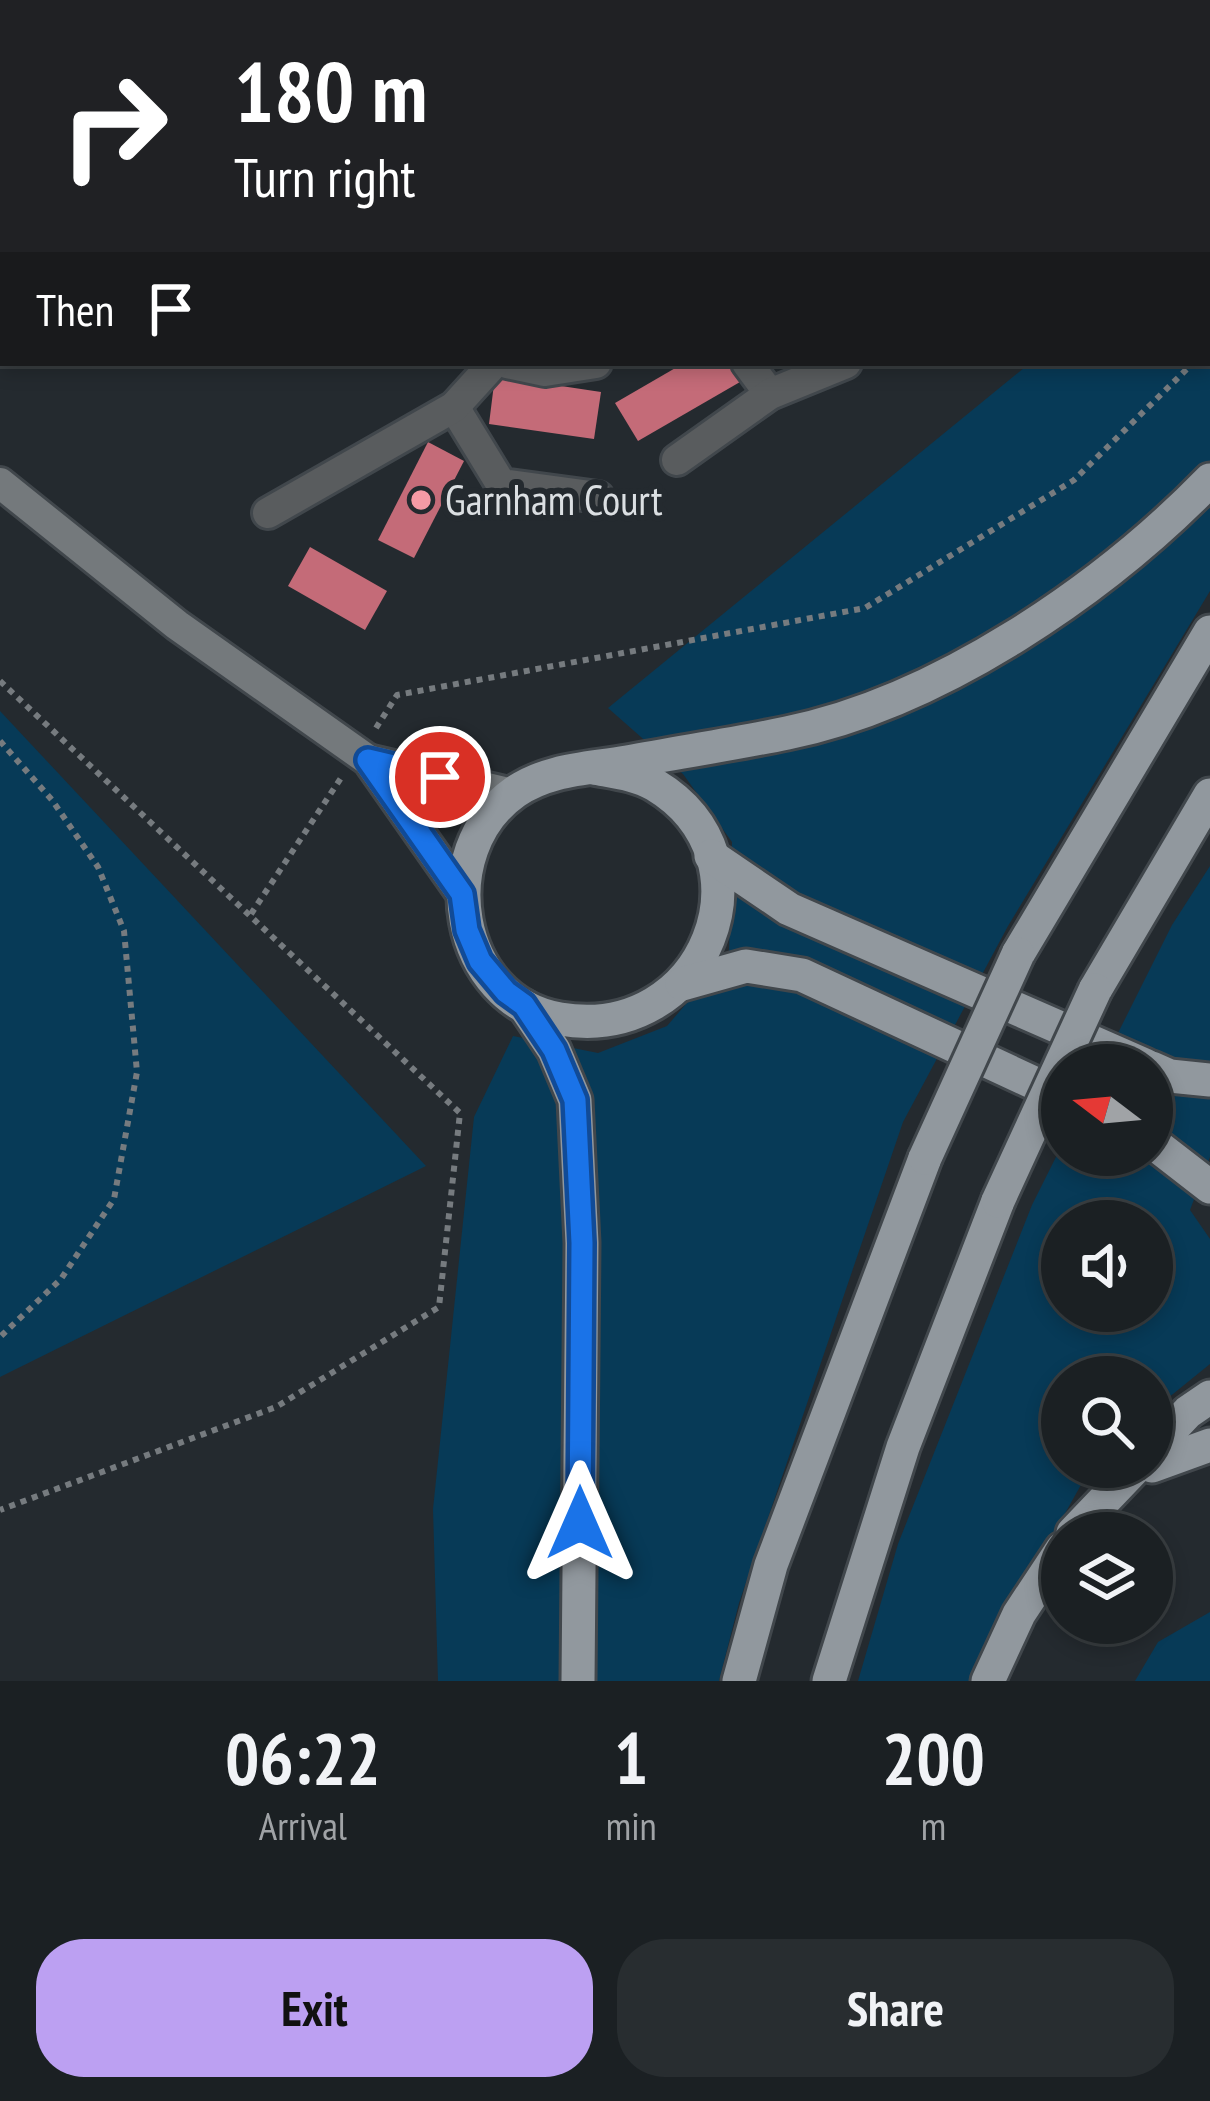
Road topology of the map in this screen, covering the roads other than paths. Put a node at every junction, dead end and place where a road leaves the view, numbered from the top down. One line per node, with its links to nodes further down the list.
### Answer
1 (491, 366): 7 (street)
2 (521, 366): 3 (street)
3 (577, 366)
4 (749, 366): 6 (street)
5 (839, 366): 6 (street)
6 (770, 394): 8 (street)
7 (454, 407): 11 (street); 12 (street)
8 (677, 460)
9 (1210, 481): 15 (highway)
10 (0, 483): 14 (main road)
11 (598, 497)
12 (268, 513)
13 (1210, 632): 36 (highway, bridge)
14 (363, 757): 16 (main road); 19 (main road)
15 (594, 767): 16 (highway); 18 (highway)
16 (512, 794): 19 (highway)
17 (1210, 795): 37 (highway, bridge)
18 (711, 856): 20 (highway); 22 (highway)
19 (462, 894): 21 (highway)
20 (682, 984): 21 (highway); 25 (highway)
21 (524, 1005): 35 (highway)
22 (1099, 1044)
23 (1173, 1076): 24 (highway)
24 (1210, 1080)
25 (1041, 1086)
26 (1173, 1158): 27 (highway)
27 (1210, 1186)
28 (1210, 1397): 29 (highway)
29 (1173, 1428)
30 (1210, 1445): 31 (highway)
31 (1173, 1458)
32 (1122, 1488): 33 (highway)
33 (1096, 1512)
34 (1041, 1581): 38 (highway)
35 (578, 1681)
36 (739, 1681)
37 (830, 1681)
38 (988, 1681)

